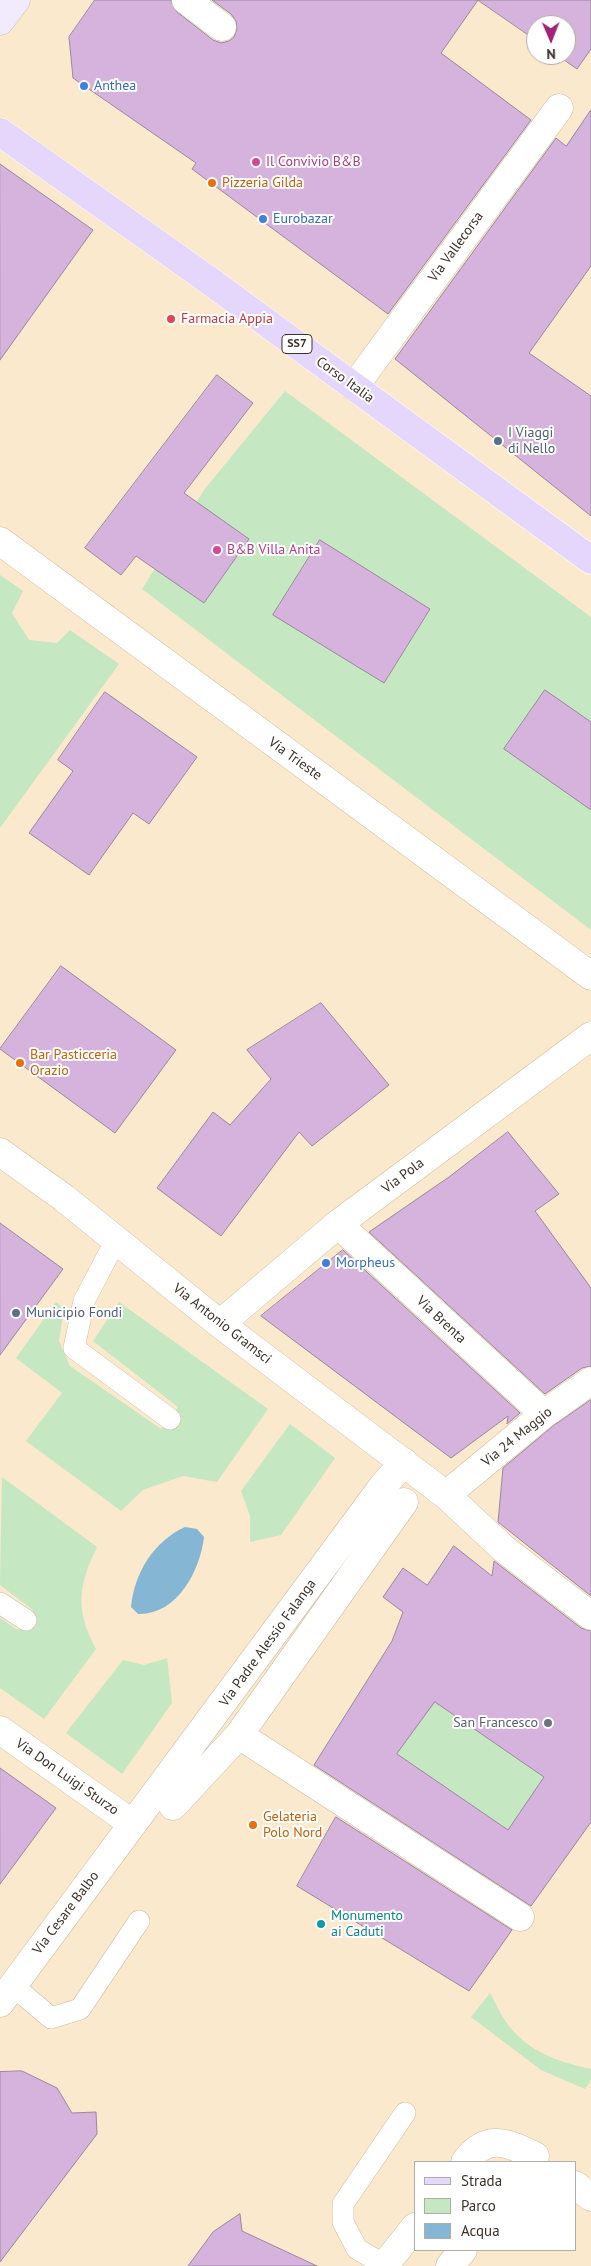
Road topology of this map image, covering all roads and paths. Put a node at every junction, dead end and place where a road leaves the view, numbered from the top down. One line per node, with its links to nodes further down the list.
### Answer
1 (16, 0): 3 (street)
2 (186, 0): 4 (street)
3 (0, 21)
4 (222, 27)
5 (559, 108): 7 (street, Via Vallecorsa)
6 (0, 132): 7 (main road, Corso Italia / SS7)
7 (354, 386): 9 (main road, Corso Italia / SS7)
8 (0, 541): 10 (street, Via Trieste)
9 (589, 555)
10 (591, 976)
11 (591, 1036): 13 (street, Via Pola)
12 (0, 1152): 14 (street, Via Antonio Gramsci)
13 (338, 1224): 15 (street, Via Pola); 17 (street, Via Brenta)
14 (116, 1240): 15 (street, Via Antonio Gramsci); 18 (lane)
15 (220, 1324): 19 (street, Via Antonio Gramsci)
16 (591, 1381): 17 (street, Via 24 Maggio)
17 (544, 1414): 20 (street, Via 24 Maggio)
18 (170, 1419)
19 (404, 1462): 20 (street, Via Antonio Gramsci); 28 (street, Via Padre Alessio Falanga)
20 (446, 1495): 23 (street, Via Antonio Gramsci)
21 (404, 1502): 26 (street)
22 (0, 1603): 24 (lane)
23 (591, 1616)
24 (26, 1620)
25 (0, 1730): 28 (street, Via Don Luigi Sturzo)
26 (239, 1735): 27 (street); 29 (street)
27 (173, 1806)
28 (133, 1824): 31 (street, Via Cesare Balbo)
29 (520, 1917)
30 (139, 1921): 31 (lane)
31 (6, 1994)
32 (405, 2112): 39 (lane)
33 (536, 2160): 34 (street)
34 (466, 2161)
35 (576, 2186): 36 (street)
36 (591, 2197)
37 (414, 2228): 39 (street)
38 (462, 2251): 40 (street)
39 (384, 2266)
40 (450, 2266)

